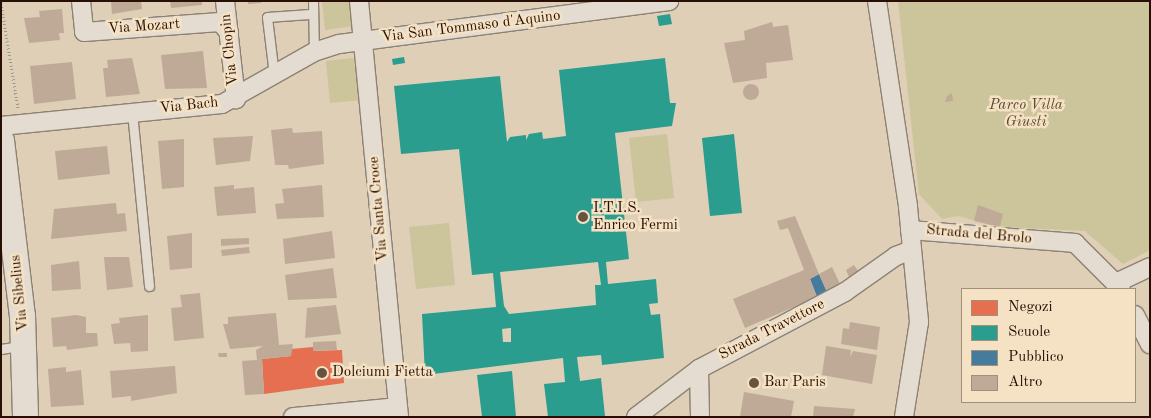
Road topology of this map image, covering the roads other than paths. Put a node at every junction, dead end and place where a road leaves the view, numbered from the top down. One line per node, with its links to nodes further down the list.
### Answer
1 (81, 1): 9 (street, Via Mozart)
2 (225, 1): 9 (street, Via Chopin)
3 (313, 1): 8 (lane)
4 (359, 1): 10 (street, Via Santa Croce)
5 (669, 1): 7 (street, Via San Tommaso d'Aquino)
6 (877, 1): 17 (street)
7 (605, 6): 10 (street, Via San Tommaso d'Aquino)
8 (310, 14): 11 (lane); 12 (lane)
9 (229, 32): 13 (street, Via Chopin)
10 (363, 40): 11 (street, Via Bach); 27 (street, Via Santa Croce)
11 (314, 52): 12 (street, Via Bach)
12 (274, 75): 13 (street, Via Bach)
13 (236, 99): 14 (street, Via Bach)
14 (132, 112): 15 (street, Via Bach); 20 (lane)
15 (1, 126)
16 (1, 140): 25 (street, Via Sibelius)
17 (910, 230): 18 (street); 21 (street, Strada del Brolo)
18 (912, 250): 23 (street); 26 (street, Strada Travettore)
19 (1150, 267): 21 (street, Strada del Brolo)
20 (149, 286)
21 (1120, 286)
22 (1136, 317): 24 (street)
23 (919, 322): 33 (street); 34 (street)
24 (1150, 344)
25 (13, 347): 29 (street, Via Sibelius)
26 (699, 369): 31 (street, Strada Travettore); 32 (street)
27 (398, 412): 28 (street)
28 (374, 413): 30 (street)
29 (25, 417)
30 (293, 417)
31 (636, 417)
32 (700, 417)
33 (900, 417)
34 (904, 417)

